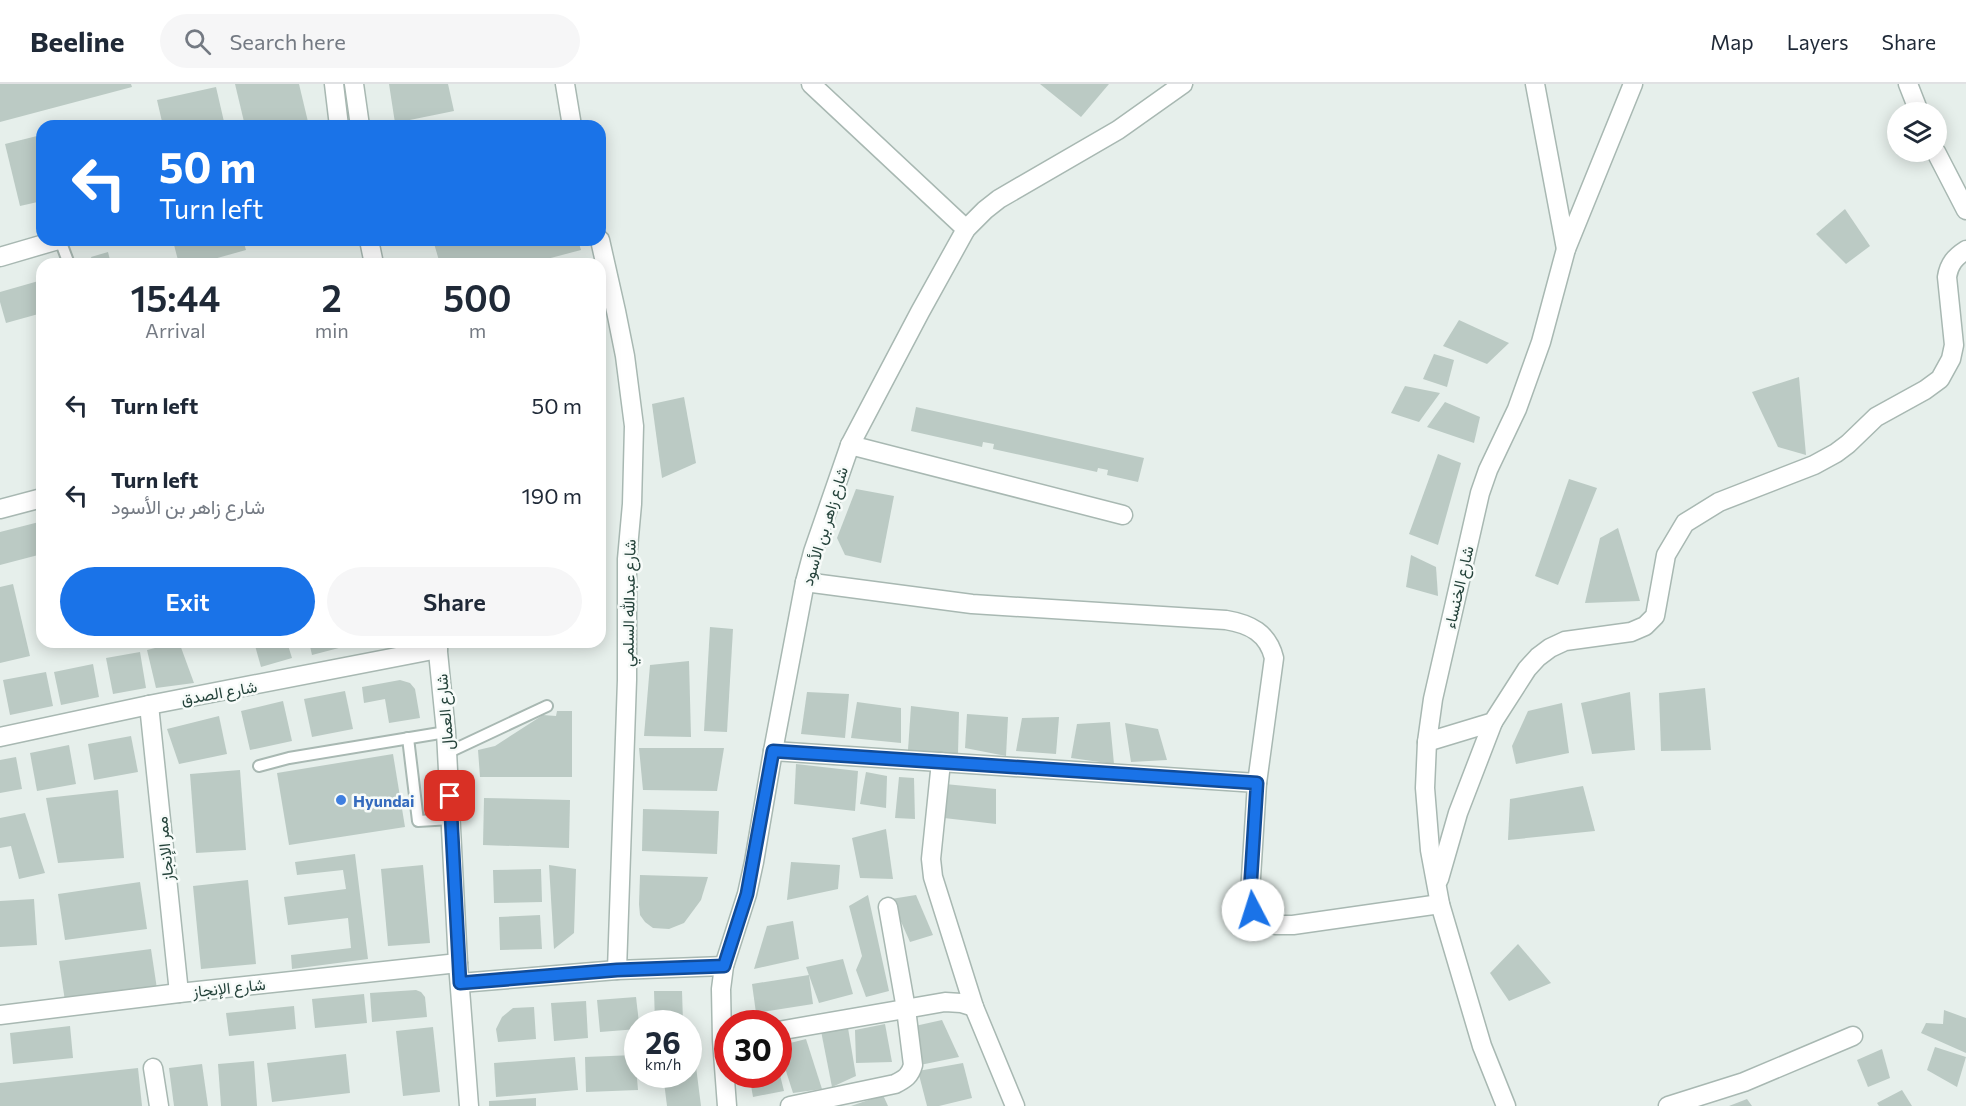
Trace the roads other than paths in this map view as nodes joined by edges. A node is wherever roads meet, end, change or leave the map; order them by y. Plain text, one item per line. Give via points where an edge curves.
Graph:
1 (334, 84) edge
2 (354, 84) edge
3 (564, 84) edge
4 (811, 84) edge
5 (1182, 84) edge
6 (1535, 84) edge
7 (1633, 84) edge
8 (1908, 84) edge
9 (1915, 102) edge
10 (338, 120) edge
11 (359, 120) edge
12 (571, 120) edge
13 (1941, 162) edge
14 (1966, 210) edge
15 (966, 229) junction
16 (38, 246) edge
17 (1566, 249) junction
18 (1966, 250) edge
19 (0, 257) edge
20 (606, 267) edge
21 (850, 445) junction
22 (36, 500) edge
23 (0, 509) edge
24 (1123, 515) dead end
25 (805, 582) junction
26 (428, 648) edge
27 (438, 648) edge
28 (149, 705) junction
29 (548, 705) dead end
30 (1493, 722) junction
31 (446, 732) junction
32 (0, 737) edge
33 (408, 738) junction
34 (1427, 742) junction
35 (773, 751) junction
36 (447, 753) junction
37 (941, 762) junction
38 (259, 766) dead end
39 (1257, 783) junction
40 (451, 819) junction
41 (1438, 896) junction
42 (888, 907) dead end
43 (458, 963) junction
44 (724, 966) junction
45 (617, 970) junction
46 (460, 983) junction
47 (179, 993) junction
48 (974, 1007) junction
49 (906, 1009) junction
50 (723, 1010) edge
51 (0, 1015) edge
52 (792, 1028) edge
53 (1854, 1036) dead end
54 (153, 1068) dead end
55 (726, 1088) edge
56 (159, 1106) edge
57 (469, 1106) edge
58 (727, 1106) edge
59 (790, 1106) edge
60 (1015, 1106) edge
61 (1506, 1106) edge
62 (1668, 1106) edge

1 - 10 street
2 - 11 street
3 - 12 street
4 - 15 street
5 - 15 street, شارع زاهر بن الأسود via 1118,130 999,199
6 - 17 street
7 - 17 street, شارع الخنساء
8 - 9 street
13 - 14 street
15 - 21 street, شارع زاهر بن الأسود
16 - 19 street
17 - 34 street, شارع الخنساء via 1517,409 1479,493
18 - 30 street via 1948,270 1954,345 1940,379 1876,417 1836,453 1719,502 1685,523 1666,555 1655,616 1631,632 1565,641 1550,648 1527,669
20 - 45 street, شارع عبدالله السلمي via 621,333 633,426
21 - 24 street
21 - 25 street, شارع زاهر بن الأسود
22 - 23 street
25 - 35 street, شارع زاهر بن الأسود
25 - 39 street via 972,604 1226,620 1248,625 1264,636 1274,658
26 - 28 street, شارع الصدق
27 - 31 street, شارع العمال
28 - 32 street, شارع الصدق
28 - 47 street, ممر الإنجاز
29 - 36 lane
30 - 34 street
30 - 41 street via 1447,847
31 - 33 lane
31 - 36 street, شارع العمال
33 - 38 lane
33 - 40 lane via 418,821
34 - 41 street, شارع الخنساء via 1426,816
35 - 37 street
35 - 44 street, شارع زاهر بن الأسود via 747,894
36 - 40 street, شارع العمال
37 - 39 street
37 - 48 street via 931,859 933,877
39 - 41 street via 1250,893 1253,910 1260,919 1293,925
40 - 43 street, شارع العمال
41 - 61 street, شارع الخنساء via 1482,1046
42 - 49 street
43 - 46 street, شارع العمال
43 - 47 street, شارع الإنجاز
44 - 45 street
44 - 50 street, شارع زاهر بن الأسود
45 - 46 street
46 - 57 street, شارع العمال
47 - 51 street, شارع الإنجاز
48 - 49 street via 945,1002
48 - 60 street
49 - 52 street
49 - 59 street via 913,1065 908,1077 895,1084
53 - 62 street via 1744,1082
54 - 56 street
55 - 58 street, شارع زاهر بن الأسود

